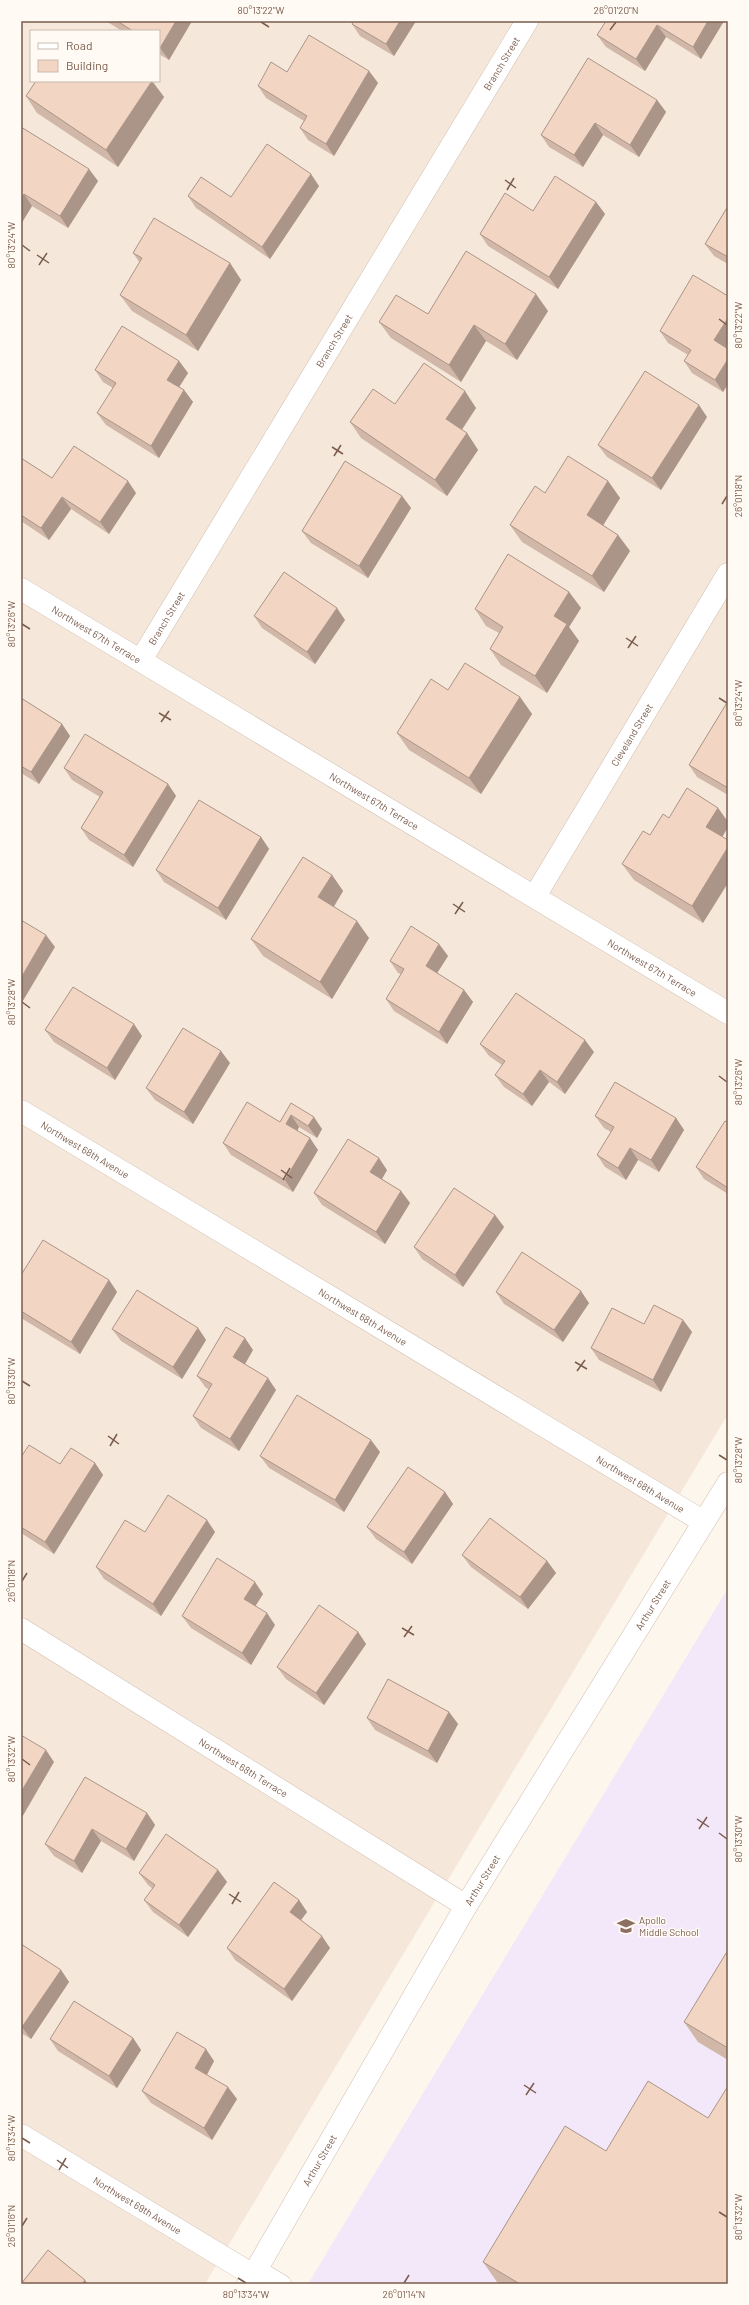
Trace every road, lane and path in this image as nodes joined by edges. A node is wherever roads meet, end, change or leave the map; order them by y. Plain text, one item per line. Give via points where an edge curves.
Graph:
1 (527, 21) edge
2 (728, 574) edge
3 (21, 589) edge
4 (141, 660) junction
5 (535, 896) junction
6 (728, 1013) edge
7 (21, 1111) edge
8 (728, 1483) edge
9 (704, 1522) junction
10 (21, 1629) edge
11 (466, 1906) junction
12 (21, 2134) edge
13 (253, 2276) edge
14 (282, 2284) edge

1 - 4 street, Branch Street
2 - 5 street, Cleveland Street
3 - 4 street, Northwest 67th Terrace
4 - 5 street, Northwest 67th Terrace
5 - 6 street, Northwest 67th Terrace
7 - 9 street, Northwest 68th Avenue
8 - 9 street, Arthur Street
9 - 11 street, Arthur Street
10 - 11 street, Northwest 68th Terrace
11 - 13 street, Arthur Street
12 - 13 street, Northwest 69th Avenue
13 - 14 lane

